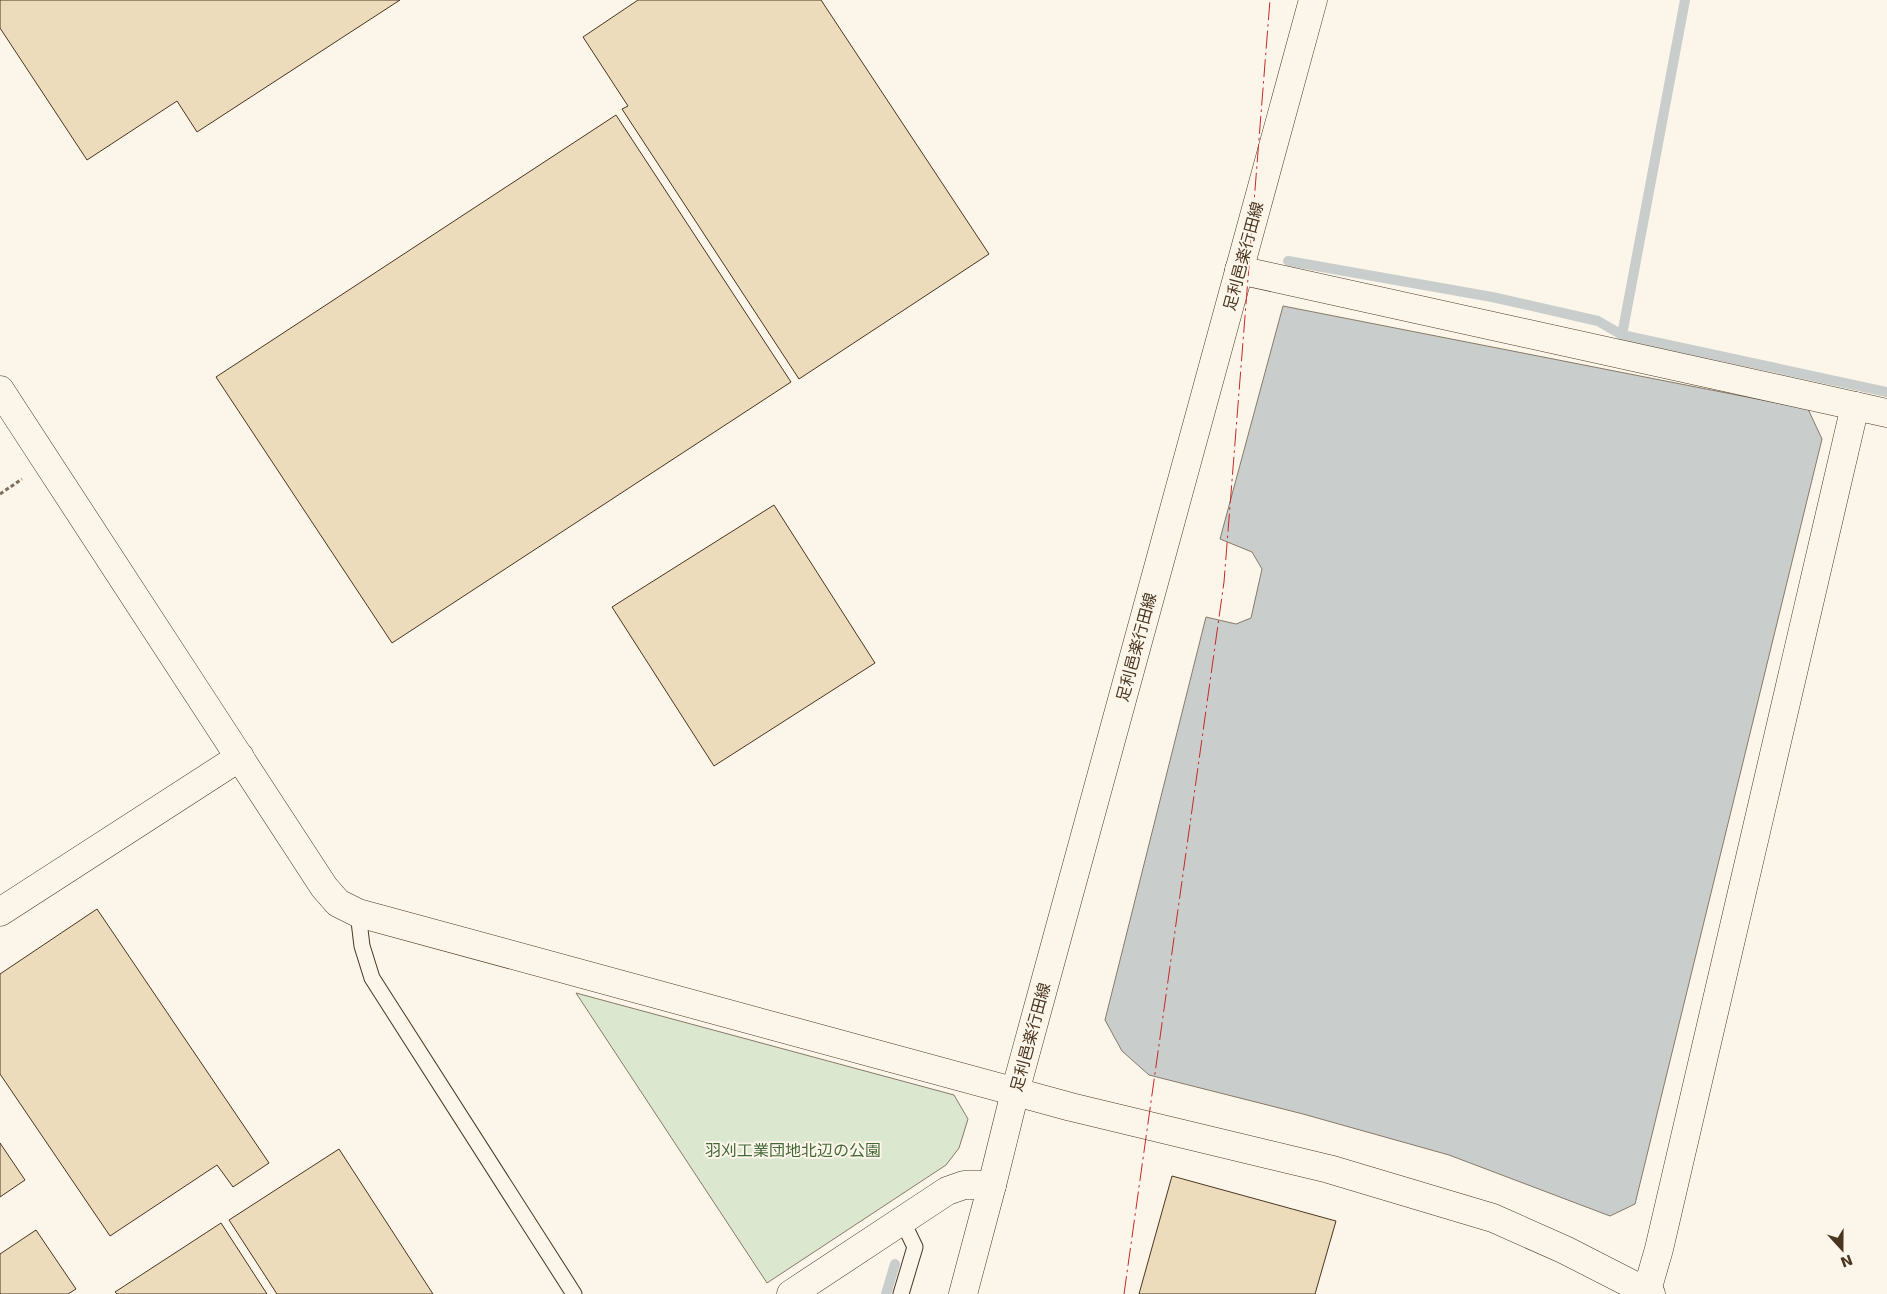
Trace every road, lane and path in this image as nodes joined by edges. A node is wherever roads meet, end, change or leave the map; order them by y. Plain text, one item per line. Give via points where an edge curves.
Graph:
1 (1313, 0) edge
2 (1240, 270) junction
3 (0, 390) edge
4 (1855, 406) junction
5 (1887, 413) edge
6 (240, 757) junction
7 (0, 912) edge
8 (358, 913) junction
9 (1014, 1092) junction
10 (992, 1185) junction
11 (902, 1220) junction
12 (972, 1260) junction
13 (1648, 1293) edge
14 (574, 1294) edge
15 (791, 1294) edge
16 (901, 1294) edge
17 (963, 1294) edge
18 (974, 1294) edge

1 - 2 street, 足利邑楽行田線
2 - 4 street
2 - 9 street, 足利邑楽行田線
3 - 6 street
4 - 5 street
4 - 13 street
6 - 7 street
6 - 8 street via 324,887 338,903
8 - 9 street
8 - 14 lane via 362,946 372,978
9 - 10 street, 足利邑楽行田線
9 - 13 street via 1329,1169 1493,1218 1566,1250
10 - 11 street via 964,1185 947,1191
10 - 12 street, 足利邑楽行田線
11 - 15 street
11 - 16 lane via 915,1247
12 - 17 street, 足利邑楽行田線
12 - 18 lane

